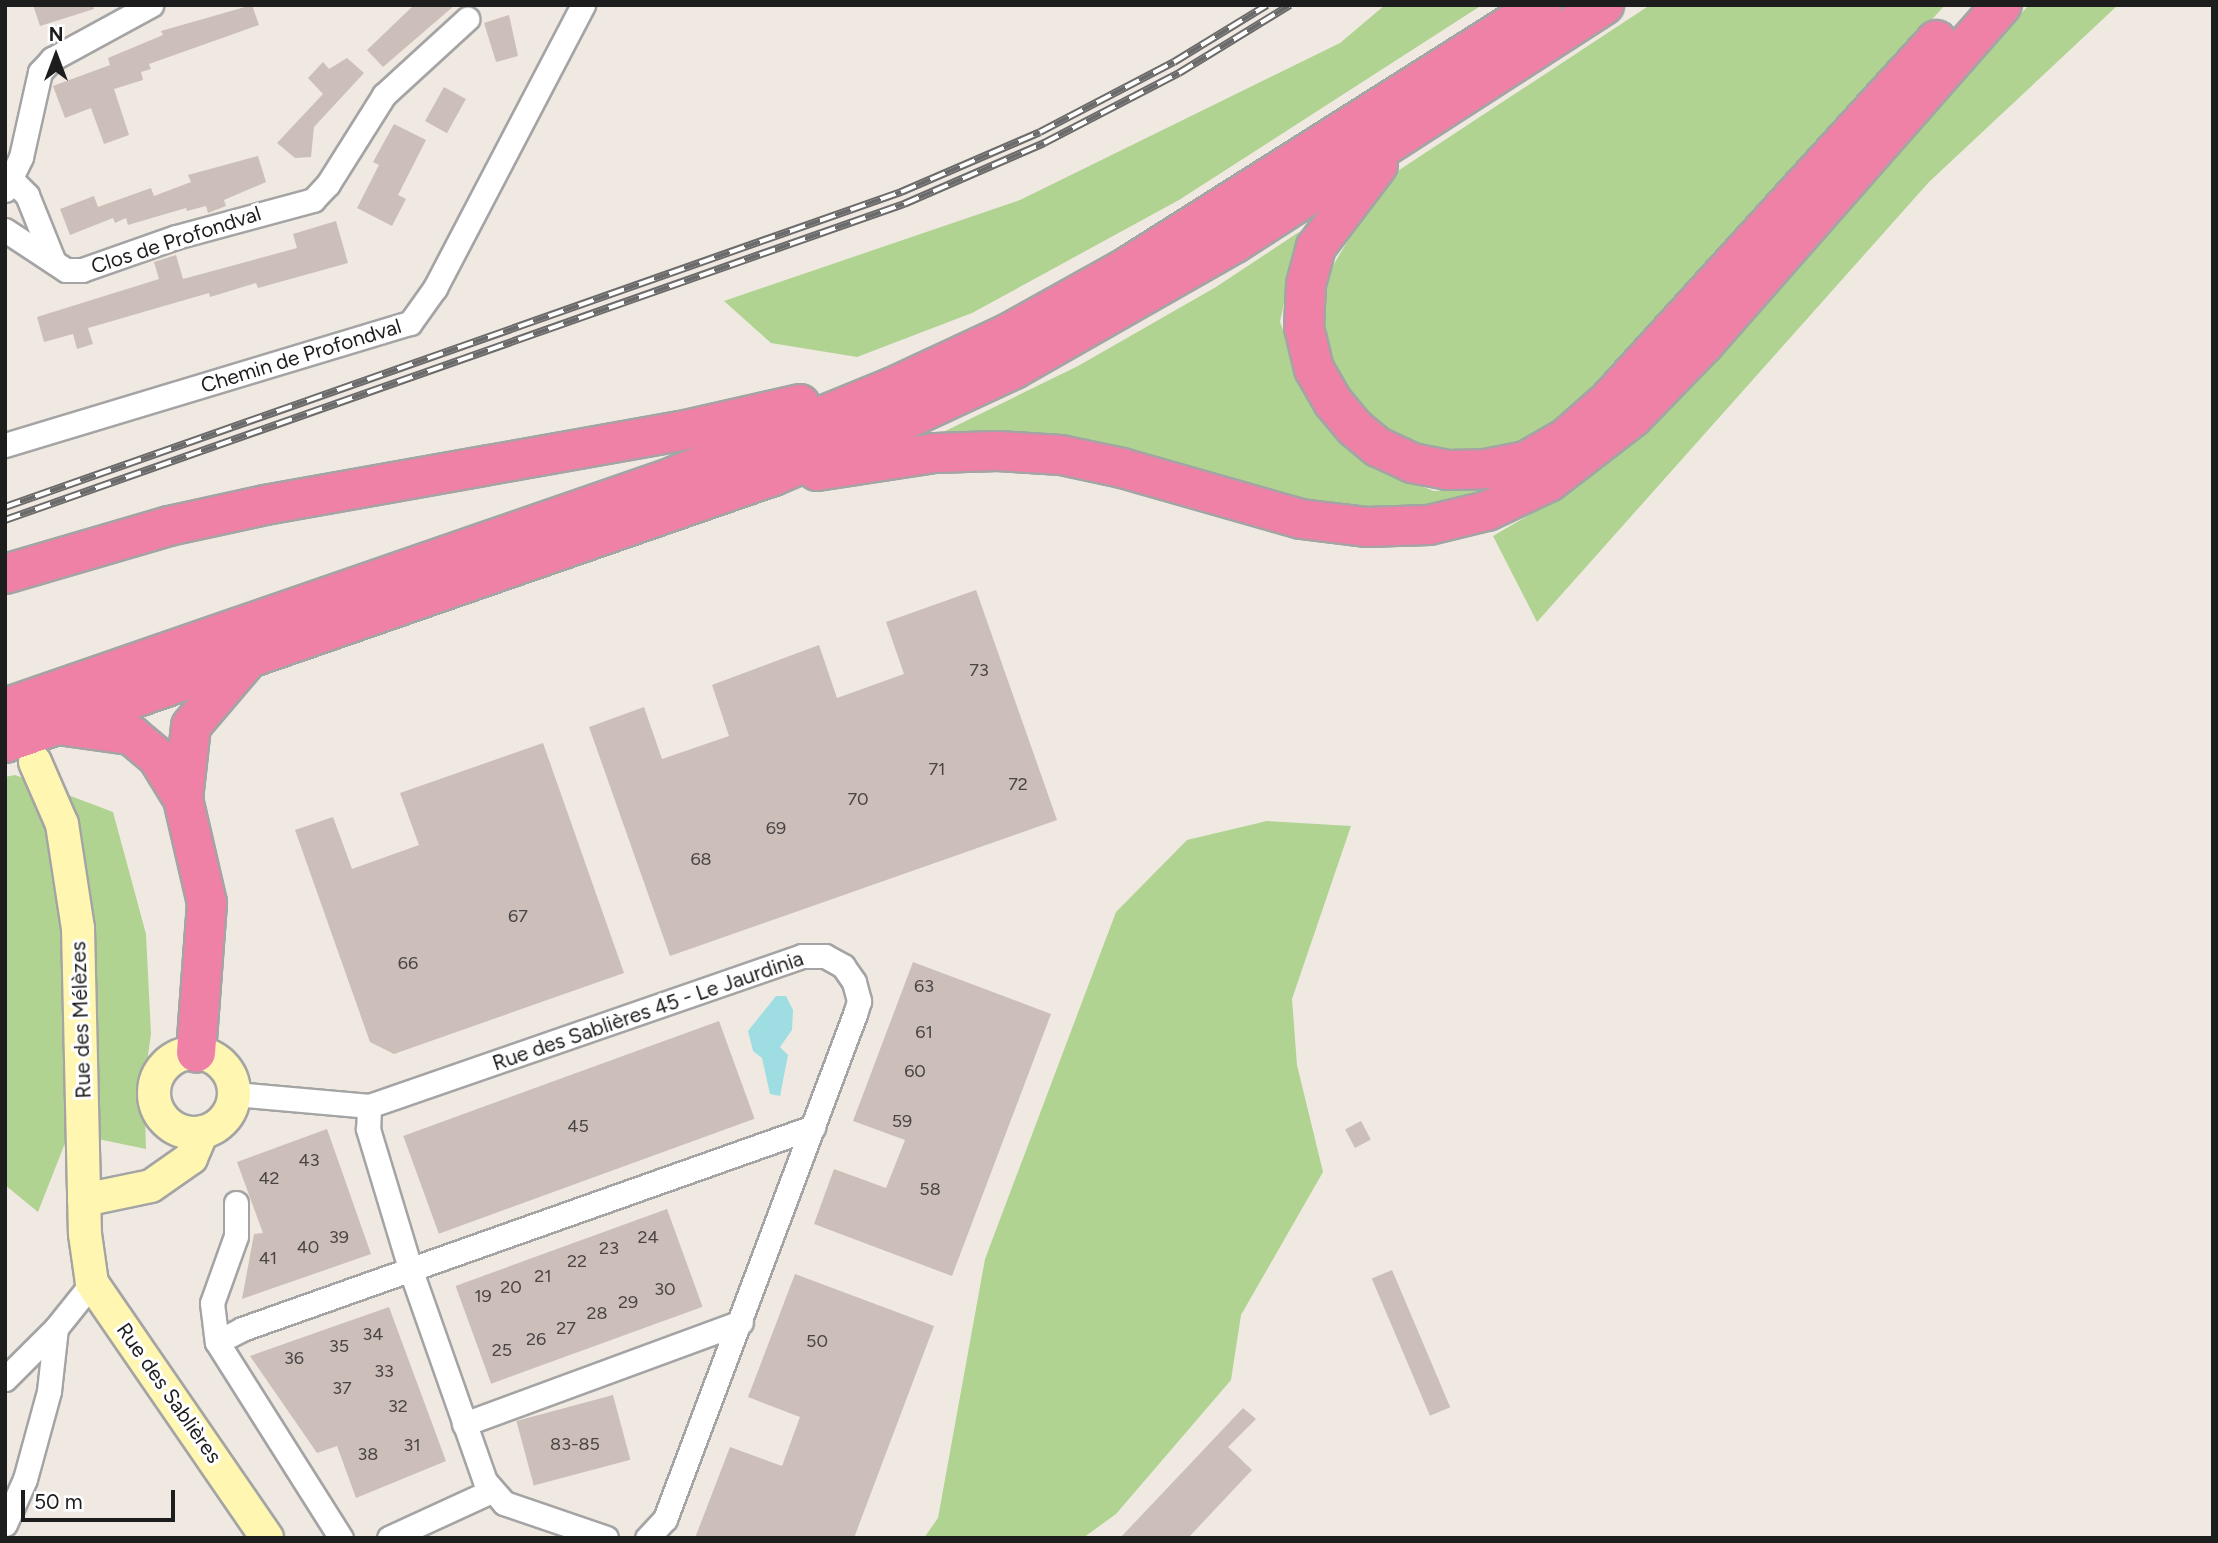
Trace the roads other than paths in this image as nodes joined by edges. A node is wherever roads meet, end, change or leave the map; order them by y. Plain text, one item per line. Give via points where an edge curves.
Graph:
1 (151, 5) edge
2 (583, 5) edge
3 (1541, 5) edge
4 (1604, 5) edge
5 (1970, 5) edge
6 (2003, 5) edge
7 (467, 19) dead end
8 (1397, 139) junction
9 (9, 186) edge
10 (5, 230) edge
11 (54, 262) junction
12 (891, 388) junction
13 (5, 445) edge
14 (773, 476) junction
15 (5, 574) edge
16 (249, 657) junction
17 (5, 708) edge
18 (57, 725) junction
19 (20, 752) edge
20 (183, 799) junction
21 (196, 1053) junction
22 (234, 1094) junction
23 (369, 1106) junction
24 (813, 1127) junction
25 (187, 1130) junction
26 (84, 1200) junction
27 (236, 1203) dead end
28 (411, 1270) junction
29 (92, 1283) junction
30 (741, 1322) junction
31 (57, 1328) junction
32 (218, 1342) junction
33 (5, 1379) edge
34 (464, 1424) junction
35 (491, 1491) junction
36 (5, 1524) edge
37 (267, 1538) edge
38 (341, 1538) edge
39 (389, 1538) edge
40 (606, 1538) edge
41 (647, 1538) edge

1 - 9 street via 52,59 40,72
2 - 13 street, Chemin de Profondval via 435,288 410,323
3 - 12 highway via 1135,262 1007,334
4 - 8 highway
5 - 8 highway via 1608,401 1566,438 1526,461 1447,470 1412,463 1378,447 1355,428 1314,369 1304,327 1306,285 1316,247
6 - 14 highway via 1704,344 1633,418 1549,482 1487,511 1429,525 1353,526 1301,519 1061,455 998,451 935,453
7 - 11 street, Clos de Profondval via 384,95 313,200 176,237 82,270 66,270
8 - 14 highway via 1235,243 1014,369
9 - 11 street via 27,195
10 - 11 street, Clos de Profondval
12 - 15 highway via 836,393 681,431 265,505 169,526
12 - 17 highway via 666,480
14 - 16 highway
16 - 18 highway
16 - 20 highway via 191,726
18 - 19 highway
18 - 20 highway via 131,735 158,758
19 - 26 street, Rue des Mélèzes via 62,824 78,928
20 - 21 highway via 207,903
21 - 22 street via 219,1061 228,1070
21 - 25 street via 171,1060 156,1080 156,1107
22 - 23 street, Rue des Sablières 45 - Le Jaurdinia
22 - 25 street via 230,1111 218,1125
23 - 24 street, Rue des Sablières 45 - Le Jaurdinia via 802,956 825,956 843,966 855,982 859,1001
23 - 28 street via 368,1129
24 - 28 street
24 - 30 street, Rue des Sablières 45 - Le Jaurdinia
25 - 26 street via 170,1173 151,1186
26 - 29 street, Rue des Mélèzes
27 - 32 street via 236,1236 212,1303
28 - 32 street
28 - 34 street
29 - 31 street
29 - 37 street, Rue des Sablières
30 - 34 street
30 - 41 street, Rue des Sablières 45 - Le Jaurdinia via 666,1519
31 - 33 street
31 - 36 street via 49,1391 24,1479
32 - 38 street
34 - 35 street
35 - 39 street
35 - 40 street via 503,1503

